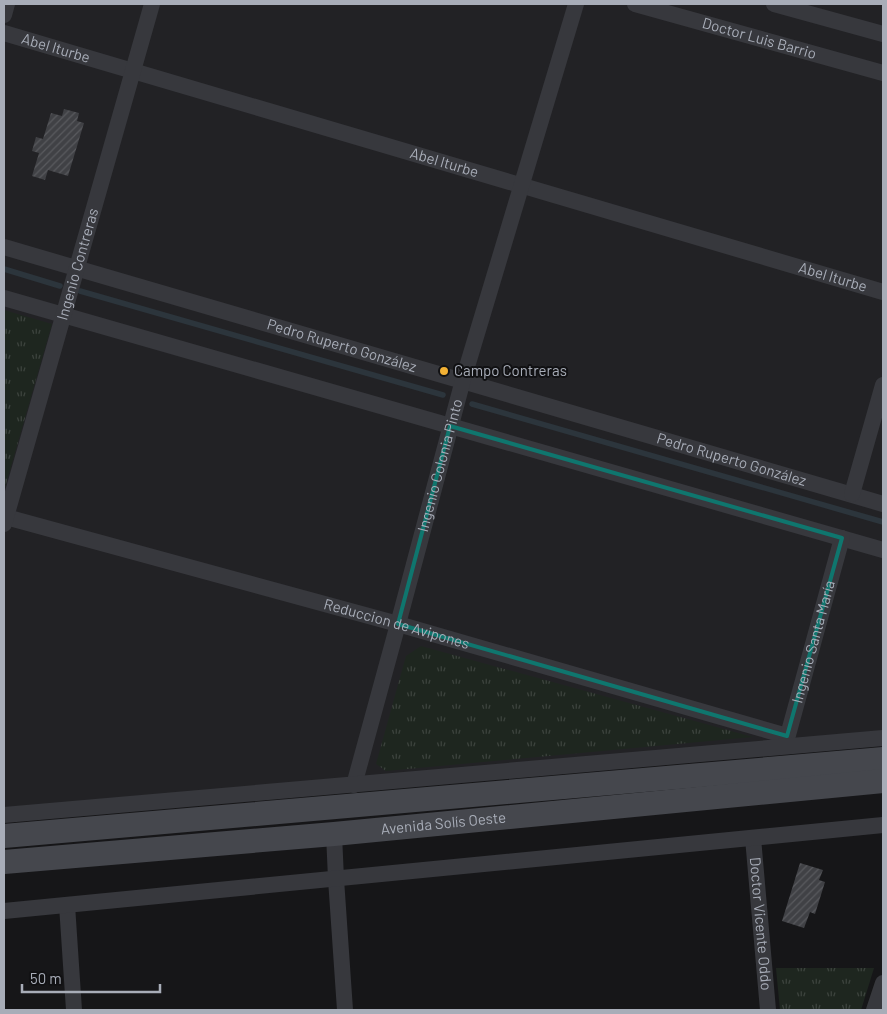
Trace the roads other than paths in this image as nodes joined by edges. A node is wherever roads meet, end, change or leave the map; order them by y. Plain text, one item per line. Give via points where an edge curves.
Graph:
1 (7, 4) edge
2 (152, 4) edge
3 (576, 4) edge
4 (635, 4) edge
5 (782, 5) edge
6 (4, 15) edge
7 (4, 33) edge
8 (883, 34) edge
9 (133, 71) junction
10 (883, 73) edge
11 (521, 186) junction
12 (4, 247) edge
13 (76, 268) junction
14 (883, 292) edge
15 (4, 298) edge
16 (63, 315) junction
17 (463, 380) junction
18 (883, 385) edge
19 (450, 426) junction
20 (852, 494) junction
21 (883, 504) edge
22 (5, 520) edge
23 (842, 538) junction
24 (883, 550) edge
25 (398, 624) junction
26 (883, 738) edge
27 (786, 742) junction
28 (883, 759) edge
29 (883, 781) edge
30 (354, 785) junction
31 (4, 815) edge
32 (883, 825) edge
33 (334, 834) junction
34 (4, 836) edge
35 (753, 838) junction
36 (4, 862) edge
37 (336, 879) junction
38 (67, 905) junction
39 (4, 911) edge
40 (883, 983) edge
41 (74, 1010) edge
42 (345, 1010) edge
43 (768, 1010) edge
44 (874, 1010) edge

1 - 6 street
2 - 9 street, Ingenio Contreras
3 - 11 street, Ingenio Colonia Pinto
4 - 10 street, Doctor Luis Barrio
5 - 8 street
7 - 9 street, Abel Iturbe
9 - 11 street, Abel Iturbe
9 - 13 street, Ingenio Contreras
11 - 14 street, Abel Iturbe
11 - 17 street, Ingenio Colonia Pinto
12 - 13 street, Pedro Ruperto González
13 - 16 street, Ingenio Contreras
13 - 17 street, Pedro Ruperto González
15 - 16 street
16 - 19 street
16 - 22 street, Ingenio Contreras
17 - 19 street, Ingenio Colonia Pinto
17 - 20 street, Pedro Ruperto González
18 - 20 street
19 - 23 street
19 - 25 street, Ingenio Colonia Pinto
20 - 21 street, Pedro Ruperto González
22 - 25 street, Reduccion de Avipones
23 - 24 street
23 - 27 street, Ingenio Santa María
25 - 27 street, Reduccion de Avipones
25 - 30 street, Ingenio Colonia Pinto
26 - 27 street
27 - 30 street
28 - 34 main road, Avenida Solís Oeste
29 - 33 main road, Avenida Solís Oeste
30 - 31 street
32 - 35 street
33 - 36 main road, Avenida Solís Oeste
33 - 37 street
35 - 37 street
35 - 43 street, Doctor Vicente Oddo
37 - 38 street
37 - 42 street
38 - 39 street
38 - 41 street
40 - 44 street

